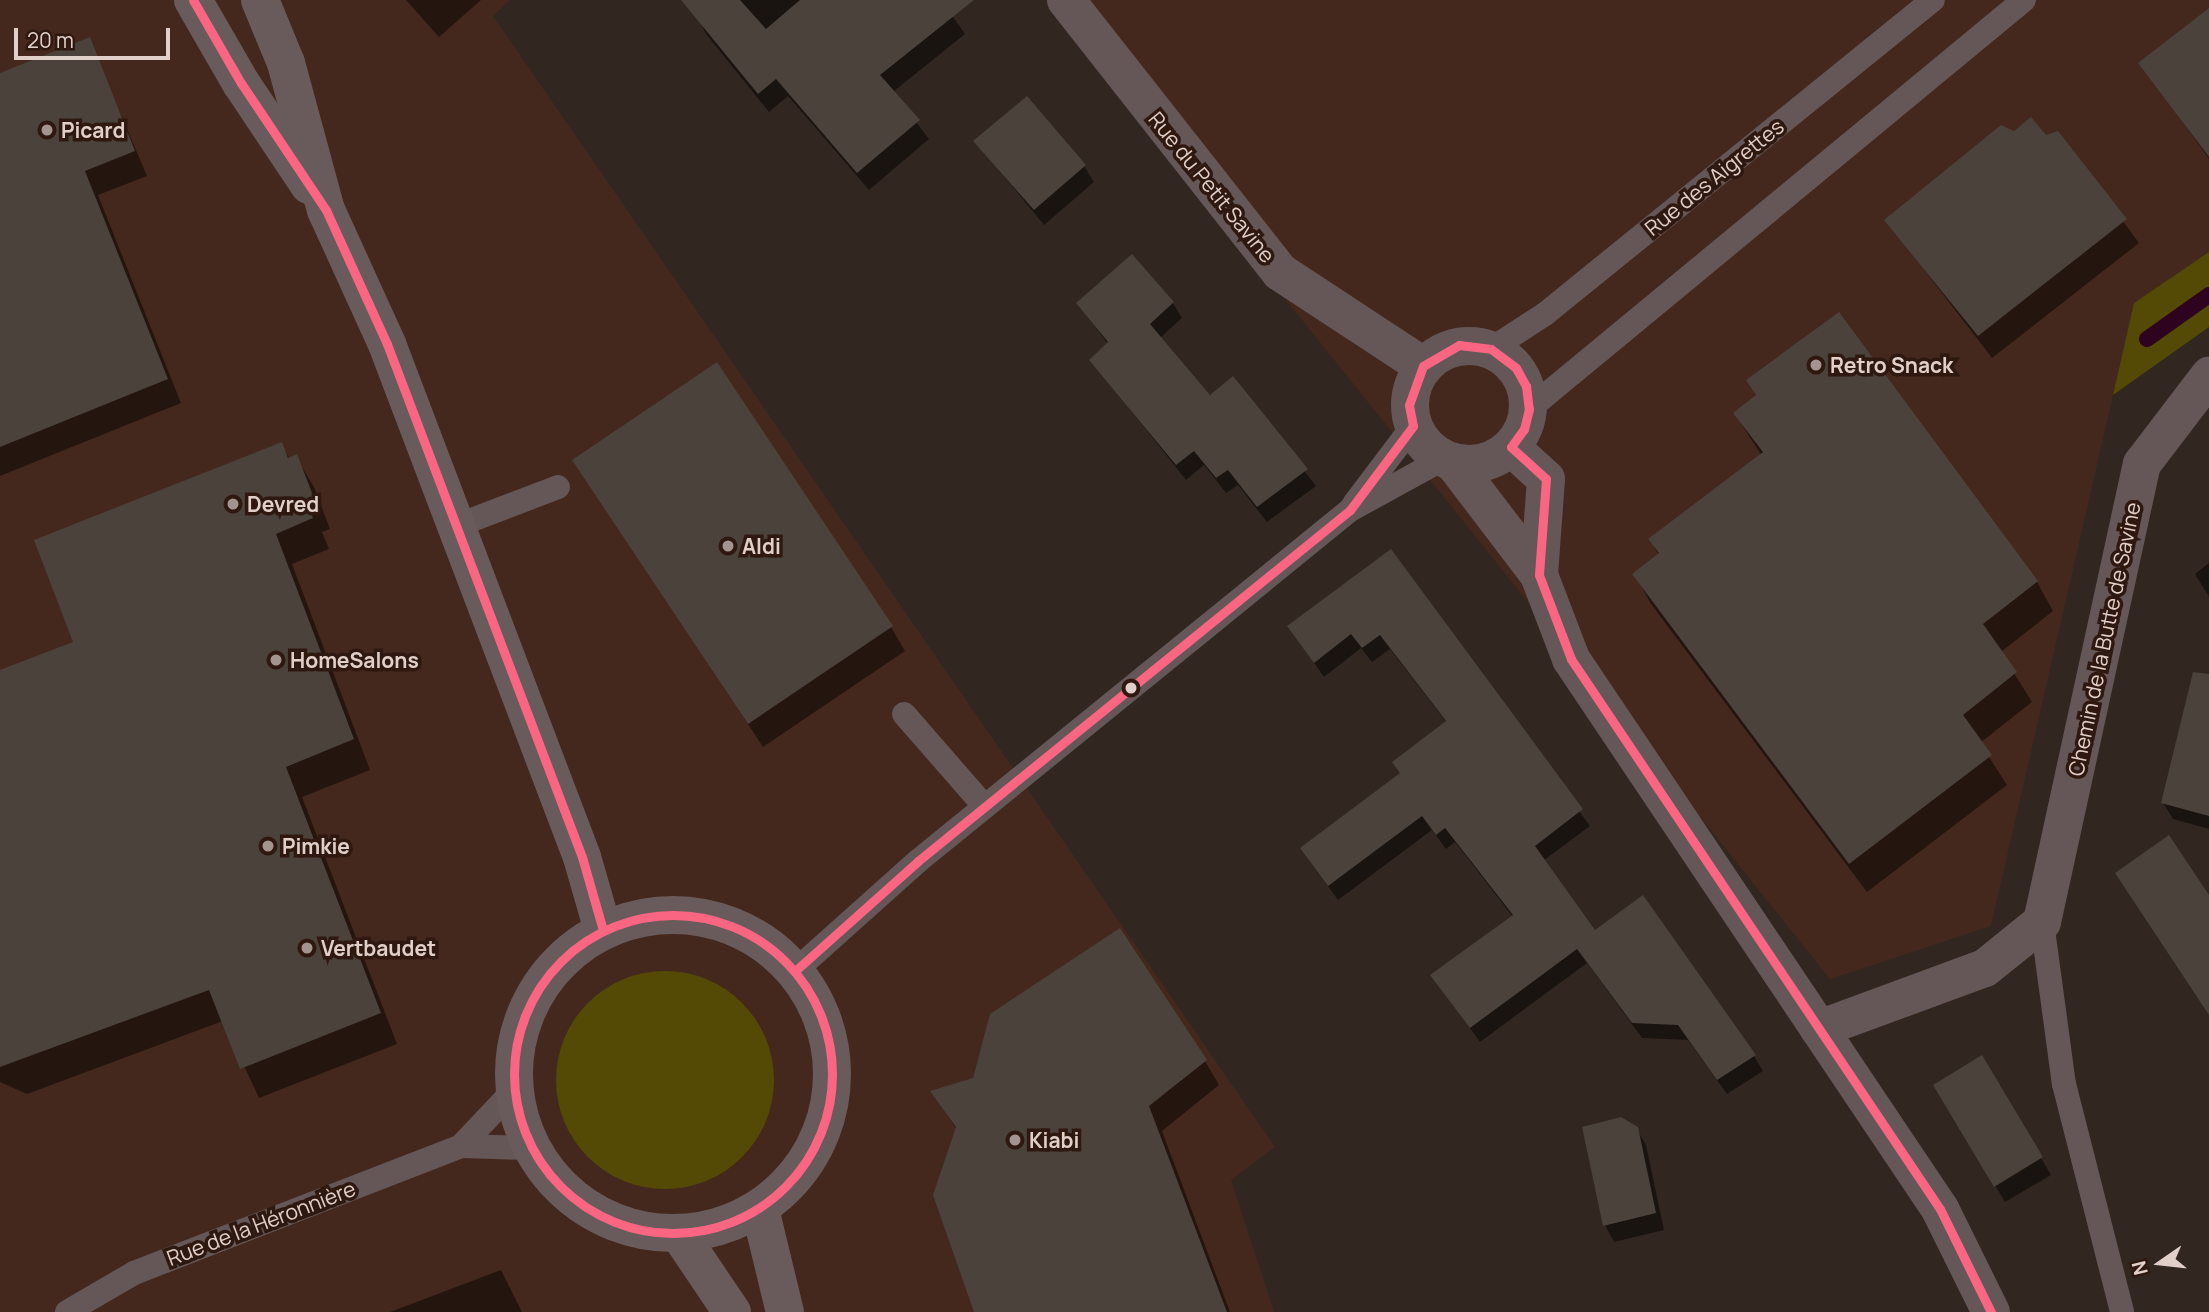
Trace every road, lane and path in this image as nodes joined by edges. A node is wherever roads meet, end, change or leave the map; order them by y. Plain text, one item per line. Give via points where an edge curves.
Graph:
1 (193, 0) edge
2 (260, 0) edge
3 (1066, 0) edge
4 (1934, 0) edge
5 (2024, 0) edge
6 (326, 210) junction
7 (1491, 349) junction
8 (1423, 366) junction
9 (2209, 376) edge
10 (1529, 409) junction
11 (1413, 426) junction
12 (1511, 447) junction
13 (1448, 461) junction
14 (558, 486) dead end
15 (1350, 510) junction
16 (456, 526) junction
17 (1539, 575) junction
18 (904, 714) dead end
19 (985, 807) junction
20 (2042, 922) junction
21 (603, 930) junction
22 (795, 971) junction
23 (1819, 1029) junction
24 (512, 1092) junction
25 (461, 1146) junction
26 (530, 1148) junction
27 (760, 1209) junction
28 (680, 1236) junction
29 (67, 1312) edge
30 (732, 1312) edge
31 (785, 1312) edge
32 (1991, 1312) edge
33 (2122, 1312) edge

1 - 6 street via 241,83
2 - 6 street via 286,63
3 - 8 street, Rue du Petit Savine via 1280,272
4 - 7 lane, Rue des Aigrettes via 1545,314
5 - 10 lane
6 - 16 street via 387,344
7 - 8 street via 1459,345
7 - 10 street via 1516,368 1526,386
8 - 11 street via 1409,405
9 - 20 street, Chemin de la Butte de Savine via 2142,464
10 - 12 street via 1524,429
11 - 13 street via 1426,446
11 - 15 lane
12 - 13 street via 1483,463
12 - 17 street via 1546,479
13 - 15 lane
13 - 17 street
14 - 16 lane
15 - 19 lane
16 - 21 street via 582,857
17 - 23 street via 1571,660
18 - 19 lane
19 - 22 lane
20 - 23 street via 1985,968
20 - 33 lane, Chemin de la Butte de Savine via 2064,1084
21 - 22 street via 651,914 707,917 753,935
21 - 24 street via 549,971 516,1036
22 - 27 street via 813,997 831,1050 830,1106 801,1171
23 - 32 street via 1940,1209
24 - 25 lane
24 - 26 street
25 - 26 lane
25 - 29 lane, Rue de la Héronnière via 134,1273
26 - 28 street via 573,1201 625,1228
27 - 28 street via 734,1223
27 - 31 street
28 - 30 street

